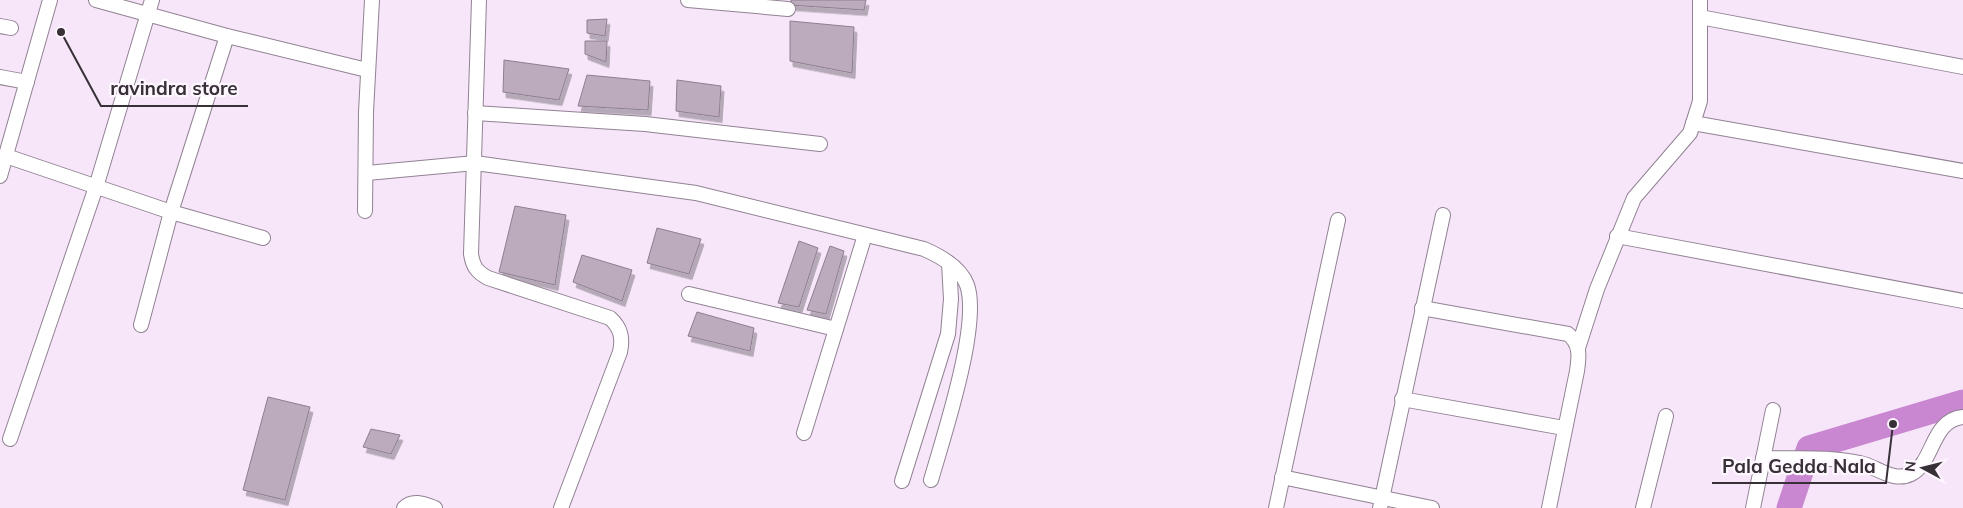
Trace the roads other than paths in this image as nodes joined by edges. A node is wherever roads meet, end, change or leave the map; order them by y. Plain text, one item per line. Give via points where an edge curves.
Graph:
1 (50, 0) edge
2 (96, 0) edge
3 (152, 0) edge
4 (372, 0) edge
5 (479, 0) edge
6 (688, 0) edge
7 (1700, 0) edge
8 (788, 9) dead end
9 (147, 14) junction
10 (1700, 17) junction
11 (227, 36) junction
12 (1963, 67) edge
13 (367, 70) junction
14 (0, 77) edge
15 (27, 82) junction
16 (475, 113) junction
17 (1693, 123) junction
18 (820, 144) dead end
19 (6, 156) junction
20 (475, 163) junction
21 (1963, 171) edge
22 (366, 173) junction
23 (0, 176) edge
24 (96, 187) junction
25 (171, 212) junction
26 (365, 212) dead end
27 (1443, 215) dead end
28 (1338, 220) dead end
29 (865, 235) junction
30 (1618, 236) junction
31 (263, 238) dead end
32 (949, 264) junction
33 (689, 294) dead end
34 (1963, 301) edge
35 (1422, 308) junction
36 (141, 325) dead end
37 (836, 329) junction
38 (1578, 348) junction
39 (1402, 398) junction
40 (1773, 410) dead end
41 (1666, 416) dead end
42 (1963, 417) edge
43 (1564, 428) junction
44 (804, 433) dead end
45 (10, 439) dead end
46 (1763, 458) junction
47 (1282, 477) junction
48 (931, 480) dead end
49 (902, 481) dead end
50 (1381, 504) edge
51 (404, 508) edge
52 (435, 508) edge
53 (561, 508) edge
54 (1276, 508) edge
55 (1432, 508) edge
56 (1548, 508) edge
57 (1643, 508) edge
58 (1752, 508) edge

1 - 15 street
2 - 9 street
3 - 9 street
4 - 13 street
5 - 16 street
6 - 8 street
7 - 10 street
9 - 11 street
9 - 24 street
10 - 12 street
10 - 17 street via 1700,101
11 - 13 street
11 - 25 street
13 - 22 street
14 - 15 street
15 - 19 street
16 - 18 street via 646,124
16 - 20 street
17 - 21 street
17 - 30 street via 1690,133 1634,198
19 - 23 street
19 - 24 street
20 - 22 street
20 - 29 street via 696,193
20 - 53 street via 471,254 479,273 610,318 621,333 620,352
22 - 26 street
24 - 25 street
24 - 45 street
25 - 31 street
25 - 36 street
27 - 35 street
28 - 47 street
29 - 32 street via 924,249
29 - 37 street
30 - 34 street
30 - 38 street
32 - 48 street via 961,274 970,301 964,360
32 - 49 street via 948,334
33 - 37 street
35 - 38 street via 1568,334
35 - 39 street
37 - 44 street
38 - 43 street via 1577,371
39 - 43 street
39 - 50 street
40 - 46 street
41 - 57 street
42 - 46 street via 1944,426 1918,469 1910,475 1894,476 1859,462
43 - 56 street
46 - 58 street
47 - 50 street
47 - 54 street
50 - 55 street
51 - 52 street via 418,503

